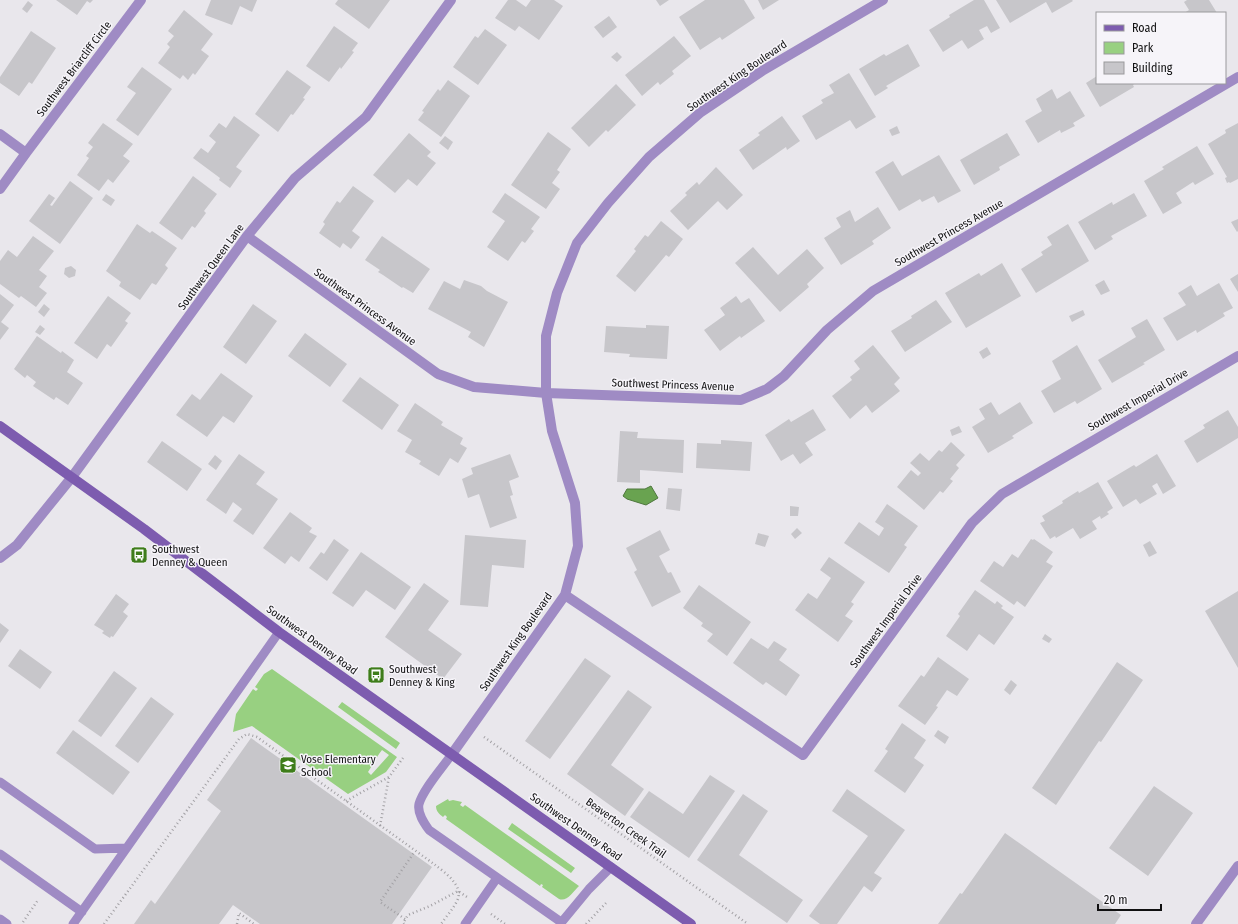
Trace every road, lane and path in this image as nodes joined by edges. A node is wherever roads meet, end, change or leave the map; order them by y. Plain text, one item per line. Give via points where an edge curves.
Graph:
1 (141, 0) edge
2 (451, 0) edge
3 (883, 0) edge
4 (1238, 76) edge
5 (1226, 83) edge
6 (1224, 84) edge
7 (0, 134) edge
8 (26, 153) junction
9 (0, 189) edge
10 (247, 236) junction
11 (1238, 356) edge
12 (546, 393) junction
13 (0, 426) edge
14 (72, 478) junction
15 (0, 558) edge
16 (564, 595) junction
17 (279, 632) junction
18 (495, 745) dead end
19 (452, 754) junction
20 (403, 758) dead end
21 (389, 777) junction
22 (0, 782) edge
23 (346, 801) junction
24 (380, 826) junction
25 (126, 848) junction
26 (415, 851) junction
27 (0, 854) edge
28 (1238, 866) edge
29 (611, 867) junction
30 (497, 878) junction
31 (47, 887) junction
32 (458, 891) junction
33 (607, 902) dead end
34 (82, 912) junction
35 (0, 919) edge
36 (405, 919) junction
37 (561, 923) edge
38 (7, 924) edge
39 (21, 924) edge
40 (73, 924) edge
41 (104, 924) edge
42 (237, 924) edge
43 (254, 924) edge
44 (404, 924) edge
45 (441, 924) edge
46 (465, 924) edge
47 (586, 924) edge
48 (691, 924) edge
49 (748, 924) edge
50 (1196, 924) edge

1 - 8 street, Southwest Briarcliff Circle
2 - 10 street, Southwest Queen Lane via 366,117 295,178
3 - 12 street, Southwest King Boulevard via 762,71 701,112 649,157 608,203 577,243 557,293 546,336
4 - 5 street, Southwest Princess Avenue
6 - 12 street, Southwest Princess Avenue via 873,291 827,330 784,376 767,389 741,400
7 - 8 street
8 - 9 street, Southwest Briarcliff Circle
10 - 12 street, Southwest Princess Avenue via 438,374 474,387
10 - 14 street, Southwest Queen Lane
11 - 16 street, Southwest Imperial Drive via 1002,494 972,523 803,755
12 - 16 street, Southwest King Boulevard via 552,431 575,503 578,546
13 - 14 street, Southwest Denney Road
14 - 15 street, Southwest Queen Lane via 17,545
14 - 17 street, Southwest Denney Road via 144,529
16 - 19 street, Southwest King Boulevard
17 - 19 street, Southwest Denney Road
17 - 25 lane
18 - 49 path, Beaverton Creek Trail
19 - 29 street, Southwest Denney Road
19 - 30 lane via 424,792 419,805 422,820 428,830
20 - 21 path
21 - 23 path
21 - 24 path
22 - 25 lane via 95,849
23 - 24 path
23 - 41 path via 257,737 247,734 239,739
24 - 26 path
25 - 34 lane
26 - 32 path via 452,878
26 - 36 path via 380,902
27 - 31 lane
28 - 50 street
29 - 37 lane
29 - 48 street, Southwest Denney Road
30 - 37 lane
30 - 46 lane
31 - 34 lane
31 - 39 path
32 - 36 path via 408,915
32 - 45 path via 458,900
33 - 47 path
34 - 40 lane
35 - 38 lane
36 - 44 path
42 - 43 path via 239,913

